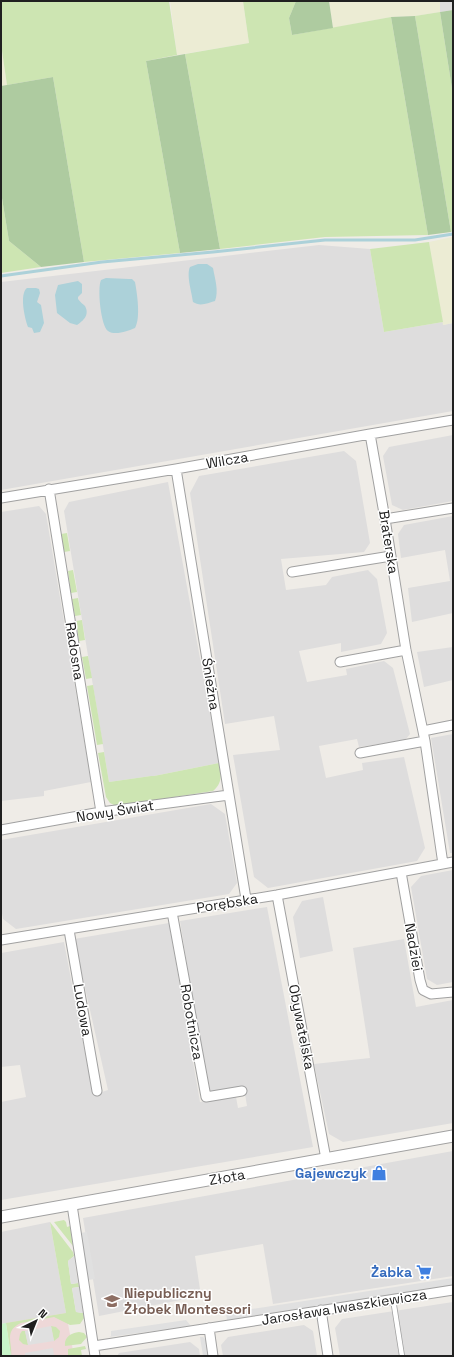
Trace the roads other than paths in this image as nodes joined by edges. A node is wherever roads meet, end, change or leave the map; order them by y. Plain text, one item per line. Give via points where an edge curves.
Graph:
1 (453, 420) edge
2 (370, 434) junction
3 (176, 469) junction
4 (49, 489) junction
5 (1, 498) edge
6 (453, 508) edge
7 (385, 519) junction
8 (391, 556) junction
9 (292, 572) dead end
10 (406, 650) junction
11 (340, 662) dead end
12 (453, 725) edge
13 (423, 732) junction
14 (425, 741) junction
15 (360, 753) dead end
16 (229, 795) junction
17 (101, 812) junction
18 (1, 830) edge
19 (453, 862) edge
20 (443, 864) junction
21 (401, 872) junction
22 (277, 895) junction
23 (246, 899) junction
24 (172, 912) junction
25 (69, 930) junction
26 (1, 940) edge
27 (453, 992) edge
28 (97, 1091) dead end
29 (242, 1091) dead end
30 (453, 1136) edge
31 (326, 1159) junction
32 (72, 1205) junction
33 (1, 1217) edge
34 (453, 1290) edge
35 (393, 1299) junction
36 (321, 1310) junction
37 (209, 1328) junction
38 (94, 1346) junction
39 (95, 1356) edge
40 (213, 1356) edge
41 (328, 1356) edge
42 (402, 1356) edge

1 - 2 street, Wilcza
2 - 3 street, Wilcza
2 - 7 street, Braterska
3 - 4 street, Wilcza
3 - 16 street, Śnieżna
4 - 5 street, Wilcza
4 - 17 street, Radosna
6 - 7 street
7 - 8 street, Braterska
8 - 9 street
8 - 10 street, Braterska
10 - 11 street
10 - 13 street, Braterska
12 - 13 street
13 - 14 street, Braterska
14 - 15 street
14 - 20 street, Braterska
16 - 17 street, Nowy Świat
16 - 23 street, Śnieżna
17 - 18 street, Nowy Świat
19 - 20 street, Porębska
20 - 21 street, Porębska
21 - 22 street, Porębska
21 - 27 street, Nadziei via 423,990 431,994
22 - 23 street, Porębska
22 - 31 street, Obywatelska
23 - 24 street, Porębska
24 - 25 street, Porębska
24 - 29 street, Robotnicza via 206,1097
25 - 26 street, Porębska
25 - 28 street, Ludowa
30 - 31 street, Złota
31 - 32 street, Złota
32 - 33 street, Złota
32 - 38 street
34 - 35 street, Jarosława Iwaszkiewicza
35 - 36 street, Jarosława Iwaszkiewicza
35 - 42 lane
36 - 37 street, Jarosława Iwaszkiewicza
36 - 41 street
37 - 38 street, Jarosława Iwaszkiewicza
37 - 40 street
38 - 39 street

